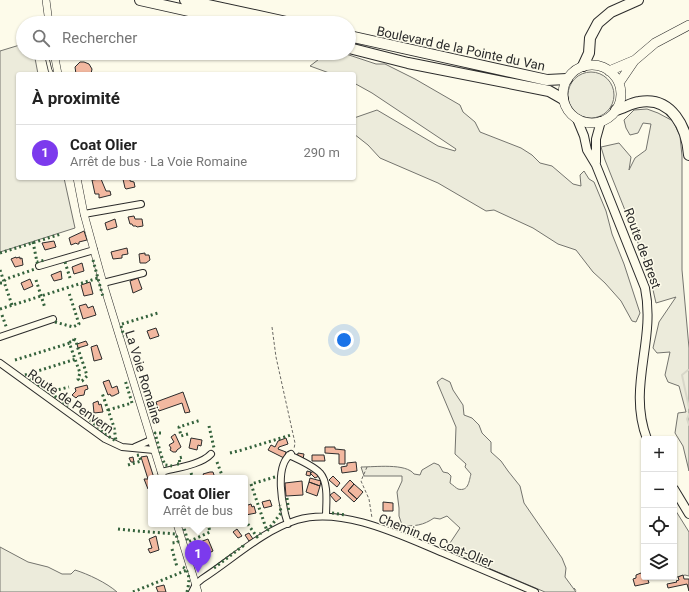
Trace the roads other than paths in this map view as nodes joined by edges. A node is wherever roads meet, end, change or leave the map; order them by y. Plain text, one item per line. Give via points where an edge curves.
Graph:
1 (46, 0) edge
2 (140, 0) edge
3 (185, 0) edge
4 (638, 0) edge
5 (48, 16) edge
6 (212, 16) edge
7 (259, 16) edge
8 (689, 25) edge
9 (356, 38) edge
10 (356, 50) edge
11 (48, 60) edge
12 (55, 60) edge
13 (635, 60) junction
14 (583, 66) junction
15 (609, 71) junction
16 (51, 72) edge
17 (58, 72) edge
18 (567, 79) junction
19 (619, 83) junction
20 (563, 99) junction
21 (616, 110) junction
22 (577, 119) junction
23 (601, 122) junction
24 (689, 155) edge
25 (596, 165) junction
26 (77, 180) edge
27 (141, 204) dead end
28 (84, 214) junction
29 (94, 250) junction
30 (39, 266) dead end
31 (143, 273) dead end
32 (103, 283) junction
33 (53, 319) dead end
34 (0, 337) edge
35 (0, 363) edge
36 (647, 436) edge
37 (151, 440) junction
38 (133, 448) junction
39 (154, 450) junction
40 (211, 454) dead end
41 (162, 475) edge
42 (677, 494) edge
43 (689, 514) edge
44 (326, 516) junction
45 (288, 524) junction
46 (178, 527) edge
47 (196, 584) junction
48 (192, 592) edge
49 (198, 592) edge
50 (535, 592) edge

1 - 5 street
2 - 6 highway
3 - 7 highway
4 - 14 highway via 611,12 598,23 590,38 589,53
8 - 13 main road via 655,43
9 - 18 highway, Boulevard de la Pointe du Van via 547,80
10 - 20 highway, Boulevard de la Pointe du Van via 408,63 549,91
11 - 16 lane
12 - 17 street
13 - 15 main road
13 - 19 main road
14 - 15 main road via 596,66
14 - 18 main road
15 - 19 main road
18 - 20 main road via 563,88
19 - 21 main road via 620,102
20 - 22 main road via 568,111
21 - 23 main road
21 - 24 highway via 638,102 662,105 676,116 682,125
22 - 23 main road via 586,123
22 - 25 main road, Route de Brest via 587,150
23 - 25 main road, Route de Brest via 596,139
25 - 36 main road, Route de Brest via 646,295 647,331 639,403
26 - 28 street, La Voie Romaine
27 - 28 street
28 - 29 street, La Voie Romaine
29 - 30 street
29 - 32 street, La Voie Romaine
31 - 32 street
32 - 37 street, La Voie Romaine
33 - 34 street
35 - 38 street, Route de Penvern via 97,434 117,446
37 - 38 street
37 - 39 street, La Voie Romaine
38 - 39 street, Route de Penvern
39 - 41 street, La Voie Romaine
40 - 41 street via 200,462
42 - 43 main road
44 - 45 street, Chemin de Coat-Olier via 309,517
44 - 45 street via 325,483 321,475 290,454 283,465 281,476
44 - 50 street, Chemin de Coat-Olier via 370,525
45 - 47 street, Chemin de Coat-Olier via 255,542
46 - 47 street
47 - 48 street
47 - 49 street

